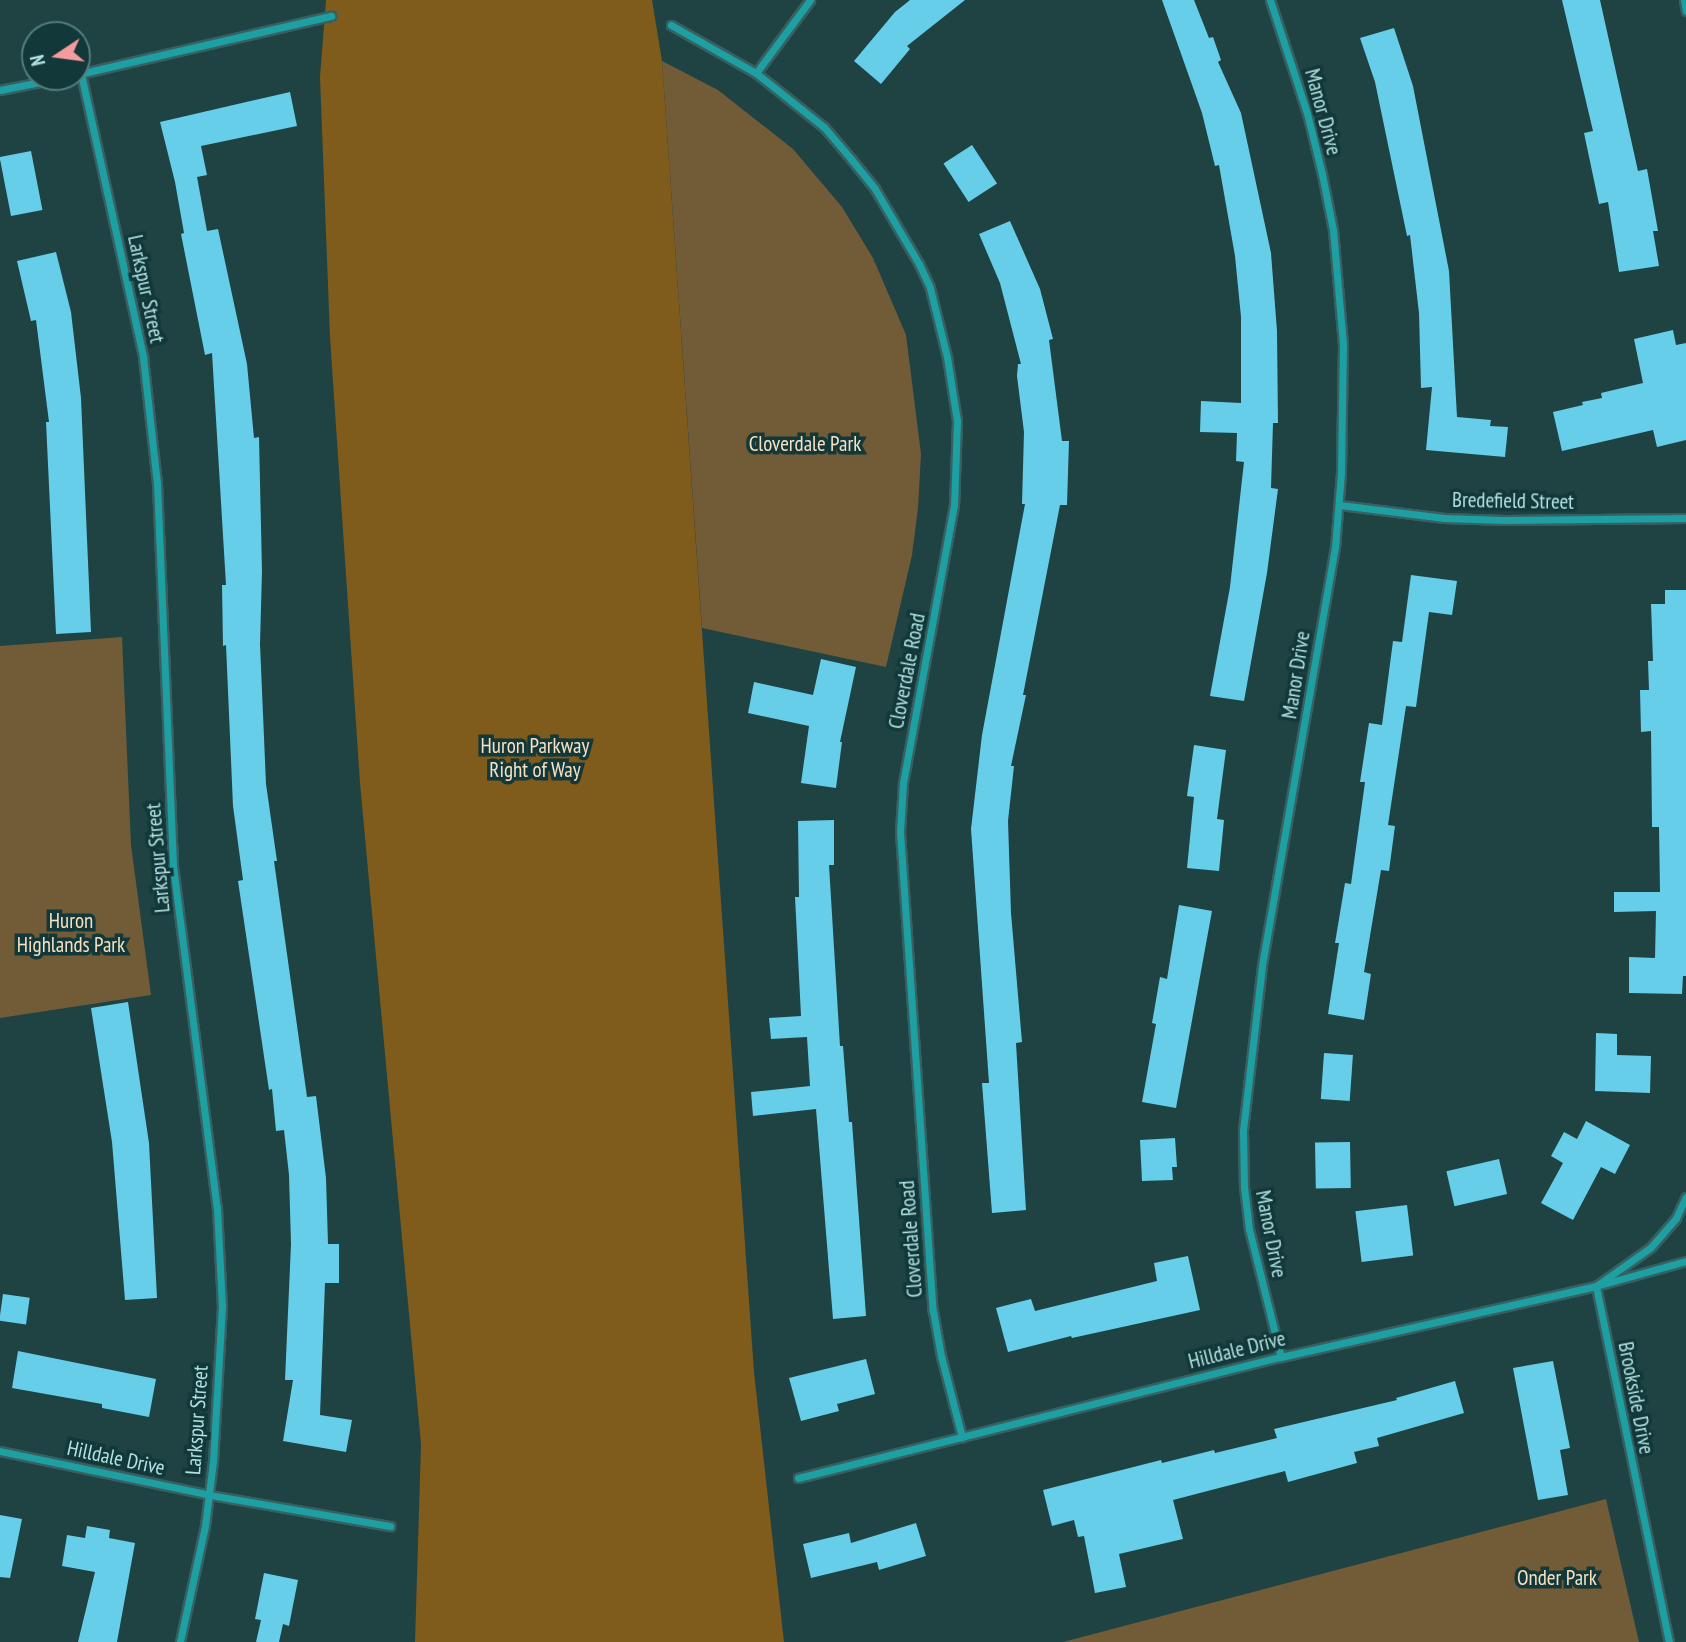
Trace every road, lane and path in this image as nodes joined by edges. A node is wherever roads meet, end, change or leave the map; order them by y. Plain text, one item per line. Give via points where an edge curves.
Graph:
1 (810, 0) edge
2 (1270, 0) edge
3 (1684, 0) edge
4 (1686, 11) edge
5 (331, 16) dead end
6 (671, 25) dead end
7 (91, 71) edge
8 (756, 73) junction
9 (21, 86) edge
10 (0, 90) edge
11 (83, 91) edge
12 (1340, 505) junction
13 (1686, 518) edge
14 (1686, 1197) edge
15 (1686, 1261) edge
16 (1596, 1286) junction
17 (1281, 1357) junction
18 (962, 1437) junction
19 (0, 1451) edge
20 (798, 1478) dead end
21 (210, 1495) junction
22 (390, 1526) dead end
23 (180, 1642) edge
24 (1669, 1642) edge

1 - 8 street
2 - 12 street, Manor Drive via 1307,113 1333,230 1343,344
3 - 4 street
5 - 7 street
6 - 8 street, Cloverdale Road
8 - 18 street, Cloverdale Road via 824,127 875,189 930,288 954,392 954,505 904,783 900,832 933,1311
9 - 10 street
11 - 21 street, Larkspur Street via 143,357 157,483 173,866 218,1220 222,1306
12 - 13 street, Bredefield Street via 1444,518
12 - 17 street, Manor Drive via 1262,966 1243,1131 1249,1229
14 - 16 street via 1676,1218 1651,1247
15 - 16 street, Hilldale Drive
16 - 17 street, Hilldale Drive
16 - 24 street, Brookside Drive
17 - 18 street, Hilldale Drive
18 - 20 street, Hilldale Drive
19 - 21 street, Hilldale Drive
21 - 22 street, Hilldale Drive
21 - 23 street, Larkspur Street

